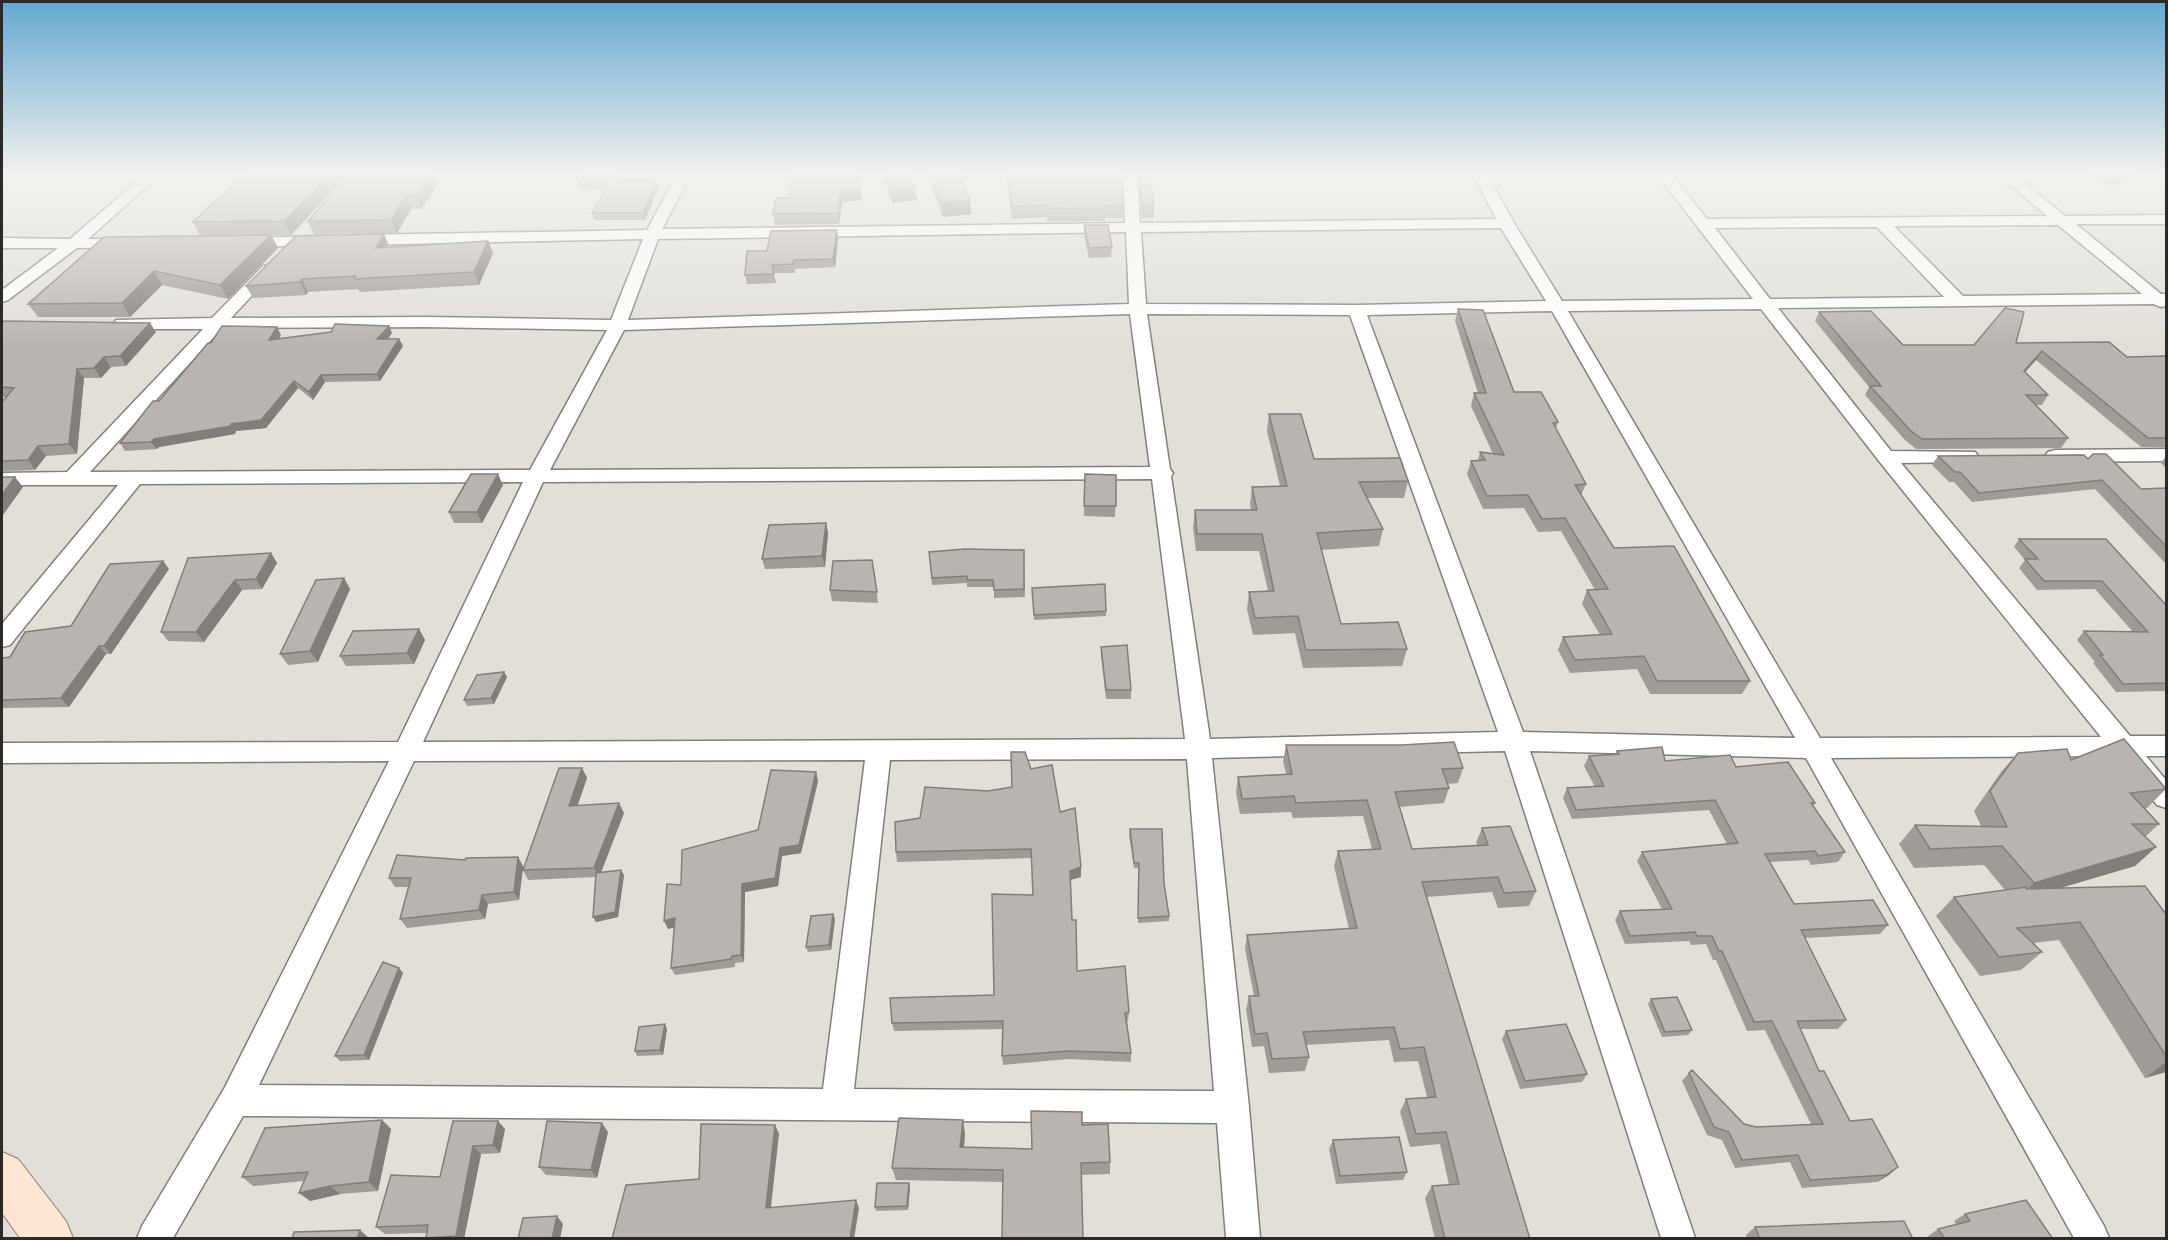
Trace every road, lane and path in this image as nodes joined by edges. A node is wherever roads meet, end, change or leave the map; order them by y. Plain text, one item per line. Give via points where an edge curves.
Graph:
1 (87, 232) edge
2 (304, 232) edge
3 (857, 232) edge
4 (1133, 232) edge
5 (1511, 232) edge
6 (1708, 232) edge
7 (1891, 232) edge
8 (2074, 232) edge
9 (652, 234) junction
10 (296, 242) junction
11 (2, 243) edge
12 (225, 243) edge
13 (73, 244) junction
14 (143, 244) edge
15 (2, 297) edge
16 (1958, 301) junction
17 (2163, 301) edge
18 (1765, 303) junction
19 (1557, 306) junction
20 (1138, 309) junction
21 (1357, 310) junction
22 (109, 324) edge
23 (216, 324) junction
24 (618, 325) junction
25 (2166, 455) edge
26 (1991, 456) edge
27 (2038, 456) edge
28 (1886, 457) junction
29 (1163, 473) junction
30 (537, 475) junction
31 (2, 479) edge
32 (71, 480) junction
33 (133, 480) junction
34 (2, 639) edge
35 (1514, 741) junction
36 (2166, 746) edge
37 (2124, 747) junction
38 (1813, 748) junction
39 (879, 749) junction
40 (1199, 749) junction
41 (407, 750) junction
42 (2, 753) edge
43 (2166, 798) edge
44 (235, 1100) junction
45 (837, 1103) junction
46 (1233, 1107) junction
47 (2, 1174) edge
48 (49, 1239) edge
49 (154, 1239) edge
50 (1243, 1239) edge
51 (1677, 1239) edge
52 (2092, 1239) edge

1 - 13 street
2 - 10 street
3 - 9 street
4 - 20 street
5 - 19 street
6 - 18 street
7 - 16 street
8 - 17 street
9 - 10 street
9 - 24 street
10 - 12 street
10 - 23 street
11 - 13 street
13 - 14 street
13 - 15 street
16 - 17 street
16 - 18 street
18 - 19 street
18 - 28 street
19 - 21 street
19 - 38 street
20 - 21 street
20 - 24 street
20 - 29 street
21 - 35 street
22 - 23 street
23 - 24 street
23 - 32 street via 166,383
24 - 30 street
25 - 27 street
26 - 28 street
28 - 37 street
29 - 30 street
29 - 40 street
30 - 33 street
30 - 41 street
31 - 32 street
32 - 33 street
33 - 34 street
35 - 38 street
35 - 40 street
35 - 51 street
36 - 37 street
37 - 38 street
37 - 43 street
38 - 52 street
39 - 40 street
39 - 41 street
39 - 45 street
40 - 46 street
41 - 42 street
41 - 44 street
44 - 45 street
44 - 49 street
45 - 46 street
46 - 50 street
47 - 48 street

